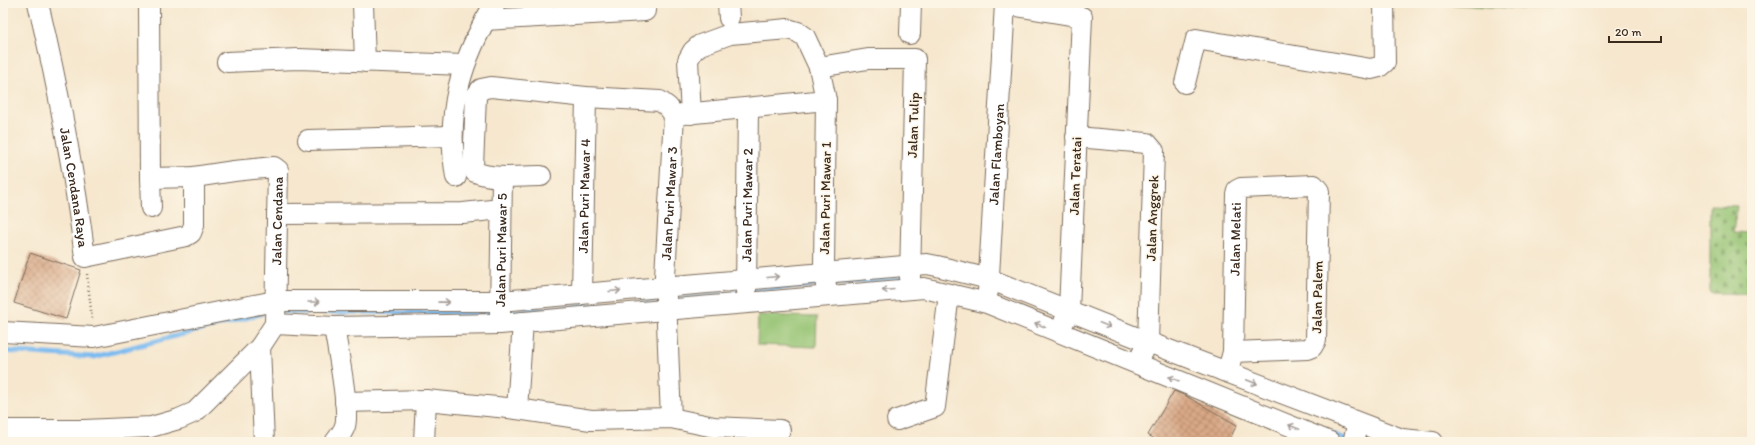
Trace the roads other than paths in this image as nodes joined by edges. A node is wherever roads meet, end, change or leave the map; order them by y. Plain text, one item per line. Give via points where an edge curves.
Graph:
1 (38, 3) edge
2 (149, 3) edge
3 (363, 3) edge
4 (495, 3) edge
5 (645, 3) edge
6 (911, 3) edge
7 (1384, 3) edge
8 (1082, 17) joint
9 (485, 20) junction
10 (910, 34) dead end
11 (227, 62) dead end
12 (365, 62) junction
13 (464, 66) junction
14 (819, 68) junction
15 (1185, 82) dead end
16 (586, 97) junction
17 (826, 100) junction
18 (748, 108) junction
19 (682, 115) junction
20 (452, 136) junction
21 (1076, 137) junction
22 (308, 140) dead end
23 (461, 170) junction
24 (502, 176) junction
25 (540, 176) dead end
26 (194, 177) junction
27 (150, 178) junction
28 (1319, 191) joint
29 (151, 208) dead end
30 (501, 209) junction
31 (277, 214) junction
32 (910, 277) junction
33 (990, 279) junction
34 (826, 284) junction
35 (746, 291) junction
36 (582, 294) junction
37 (949, 294) junction
38 (666, 298) junction
39 (987, 303) junction
40 (1069, 310) junction
41 (500, 312) junction
42 (275, 313) junction
43 (523, 322) junction
44 (334, 327) junction
45 (3, 332) edge
46 (1060, 333) junction
47 (1148, 342) junction
48 (260, 347) junction
49 (1233, 352) junction
50 (1136, 363) junction
51 (1223, 371) junction
52 (426, 400) junction
53 (345, 402) junction
54 (517, 409) junction
55 (671, 418) junction
56 (897, 420) dead end
57 (1358, 423) junction
58 (3, 430) edge
59 (780, 430) dead end
60 (714, 434) edge
61 (85, 436) edge
62 (264, 442) edge
63 (335, 442) edge
64 (424, 442) edge
65 (1330, 442) edge
66 (1353, 442) edge
67 (1433, 442) edge

1 - 26 street, Jalan Cendana Raya via 56,82 85,257 191,233 194,225
2 - 27 street
3 - 12 street
4 - 9 street
5 - 9 street via 646,11
6 - 10 street
7 - 15 street via 1385,62 1380,68 1370,69 1196,39
8 - 21 street, Jalan Teratai
8 - 33 street, Jalan Flamboyan via 1004,4
9 - 13 street
11 - 12 street via 298,59
12 - 13 street
13 - 20 street via 459,82
14 - 17 street, Jalan Puri Mawar 1
14 - 19 street, Jalan Puri Mawar 3 via 805,36 798,32 788,29 730,34 700,45 693,51 688,60
14 - 32 street, Jalan Tulip via 868,59 916,59
16 - 19 street via 660,101
16 - 23 street via 491,87 481,89 476,96
16 - 36 street, Jalan Puri Mawar 4
17 - 18 street
17 - 34 street, Jalan Puri Mawar 1
18 - 19 street
18 - 35 street, Jalan Puri Mawar 2
19 - 38 street, Jalan Puri Mawar 3 via 664,276
20 - 22 street
20 - 23 street
21 - 40 street, Jalan Teratai
21 - 47 street, Jalan Anggrek via 1147,143 1154,151
23 - 24 street
24 - 25 street
24 - 30 street, Jalan Puri Mawar 5
26 - 27 street, Jalan Cendana
26 - 31 street, Jalan Cendana via 274,167 278,170
27 - 29 street
28 - 49 street, Jalan Palem via 1316,340 1312,347 1307,349
28 - 49 street, Jalan Melati via 1314,186 1237,190
30 - 31 street via 463,213
30 - 41 street, Jalan Puri Mawar 5
31 - 42 street, Jalan Cendana
32 - 33 street via 938,266
32 - 34 street
37 -> 32 street via 924,288
33 - 39 street, Jalan Flamboyan
33 - 40 street
34 - 35 street
35 - 38 street
36 -> 38 street
36 - 41 street
37 - 39 street
37 - 56 street via 935,407
38 - 43 street
38 - 55 street, Jalan Puri Mawar 3
46 -> 39 street
40 - 46 street, Jalan Teratai
40 -> 47 street
42 -> 41 street
41 - 43 street
41 - 44 street
42 - 44 street
42 - 45 street via 94,337
42 - 48 street
43 - 54 street
44 - 53 street
46 - 50 street
47 - 50 street, Jalan Anggrek
47 - 51 street
48 - 61 street via 195,412 151,427
48 - 62 street
49 - 51 street, Jalan Melati via 1230,363
65 -> 50 street
51 -> 57 street
52 - 53 street
52 - 54 street
52 - 64 street
53 - 63 street via 345,424
54 - 55 street via 591,420
55 - 60 street
57 - 66 street
57 - 67 street via 1402,439
58 - 61 street
59 - 60 street

